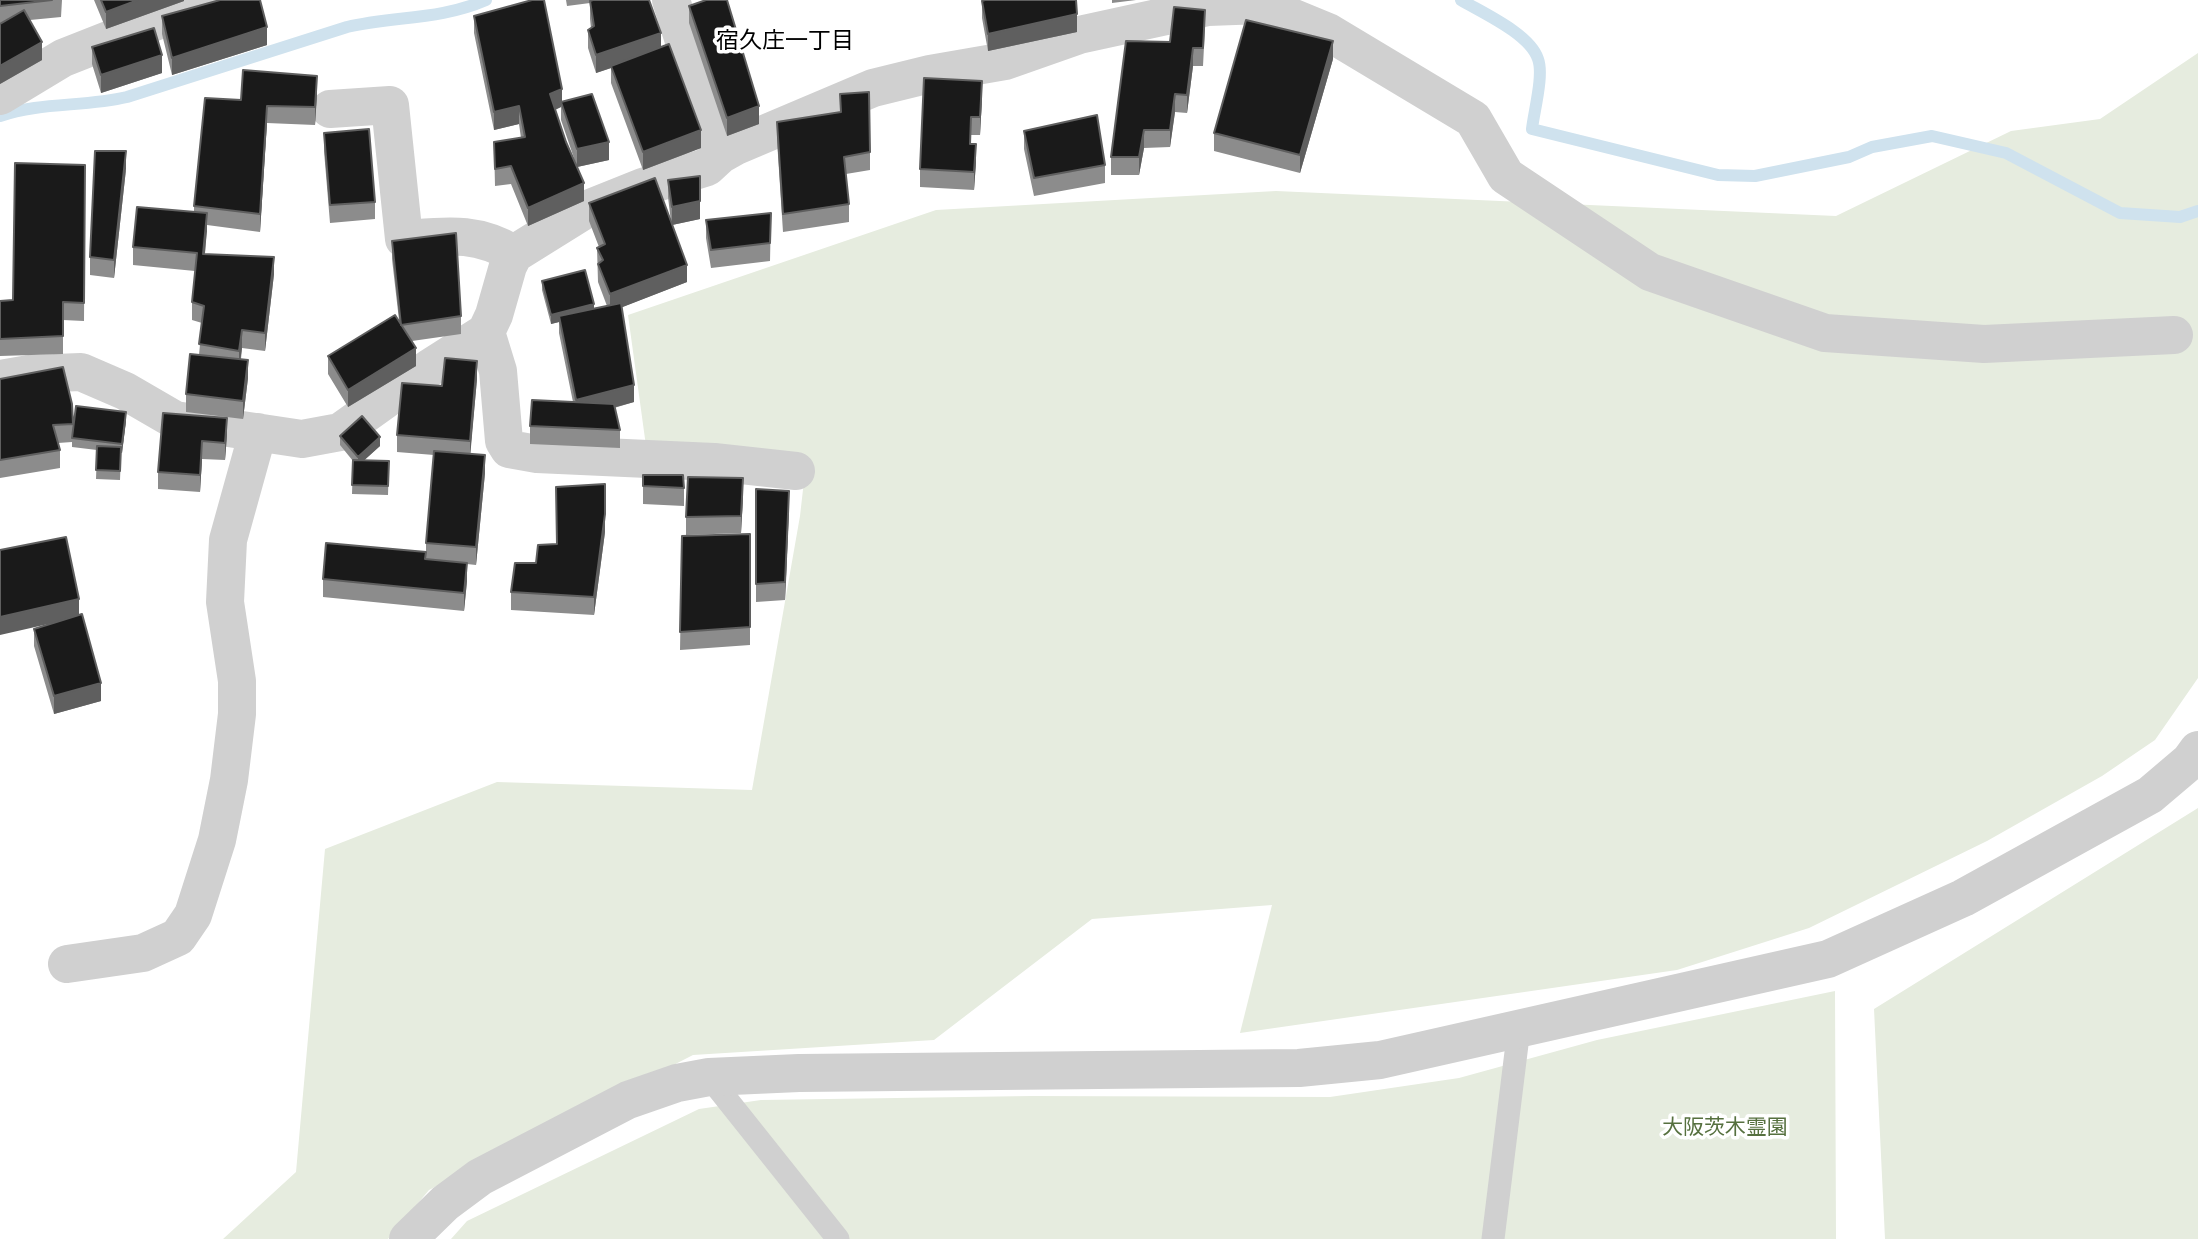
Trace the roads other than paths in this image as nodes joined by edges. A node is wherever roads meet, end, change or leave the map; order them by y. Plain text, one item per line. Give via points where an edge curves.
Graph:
1 (211, 0) edge
2 (671, 0) edge
3 (0, 96) edge
4 (330, 109) dead end
5 (720, 155) junction
6 (514, 254) junction
7 (486, 332) junction
8 (2174, 335) dead end
9 (0, 379) edge
10 (258, 432) junction
11 (796, 471) dead end
12 (2198, 750) edge
13 (67, 964) dead end
14 (1519, 1028) junction
15 (709, 1077) junction
16 (408, 1239) edge
17 (838, 1239) edge
18 (1493, 1239) edge

1 - 3 street via 63,58
2 - 5 street
4 - 6 street via 390,105 404,239 461,235
5 - 6 street via 707,167 583,211
5 - 8 street via 873,88 1005,61 1079,36 1208,7 1262,5 1328,32 1473,119 1506,176 1650,272 1825,333 1984,344
6 - 7 street
7 - 10 street via 340,432 302,439
7 - 11 street via 498,370 504,441 509,449
9 - 10 street via 81,372 175,420
10 - 13 street via 228,540 225,602 237,681 229,780 217,840 193,915 178,937 142,953
12 - 14 street via 2150,795 1963,898 1828,959
14 - 15 street via 1380,1060 1299,1068
14 - 18 lane
15 - 16 street via 628,1100 480,1177
15 - 17 lane

